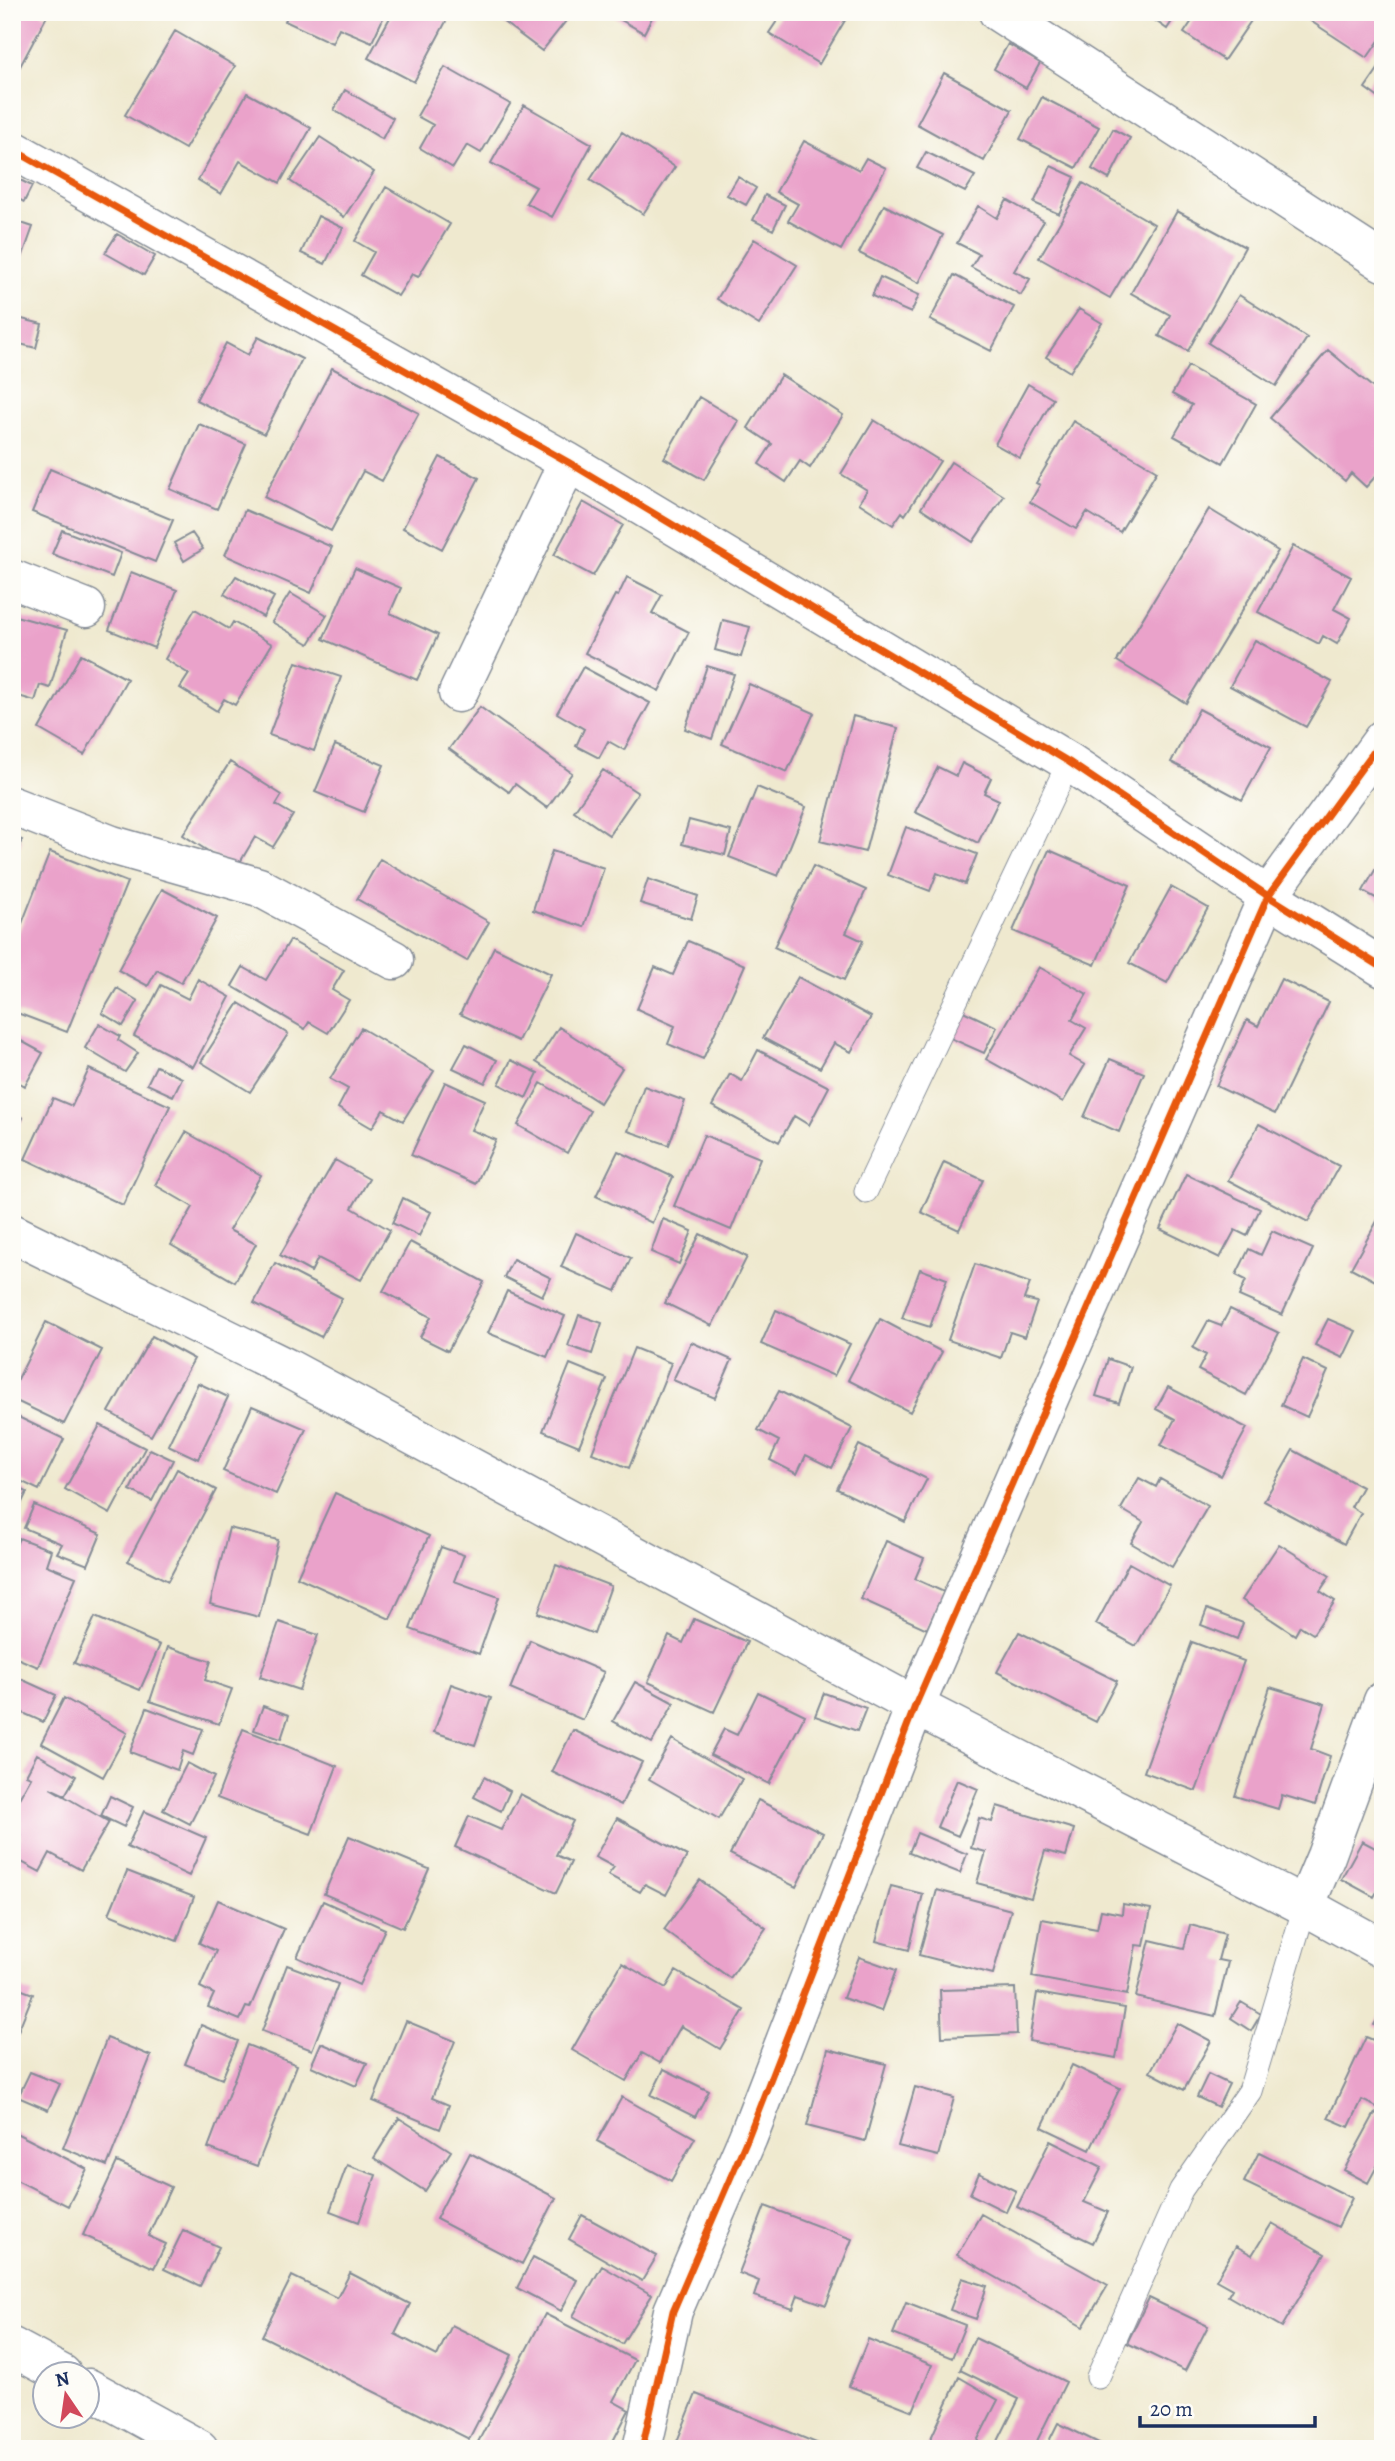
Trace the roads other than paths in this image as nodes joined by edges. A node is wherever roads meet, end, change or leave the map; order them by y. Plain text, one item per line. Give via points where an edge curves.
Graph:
1 (998, 12) edge
2 (12, 149) edge
3 (1383, 262) edge
4 (568, 462) junction
5 (12, 579) edge
6 (86, 608) dead end
7 (458, 692) dead end
8 (1383, 739) edge
9 (1069, 762) junction
10 (12, 806) edge
11 (1268, 896) junction
12 (394, 960) dead end
13 (1383, 968) edge
14 (866, 1191) dead end
15 (12, 1233) edge
16 (1383, 1700) edge
17 (915, 1706) junction
18 (1305, 1906) junction
19 (1383, 1949) edge
20 (12, 2347) edge
21 (36, 2360) edge
22 (1098, 2377) dead end
23 (102, 2396) edge
24 (200, 2449) edge
25 (642, 2449) edge

1 - 3 main road
2 - 4 main road
4 - 7 main road
4 - 9 main road
5 - 6 main road
8 - 11 main road
9 - 11 main road
9 - 14 lane
10 - 12 main road via 113,845 259,887
11 - 13 main road
11 - 17 main road
15 - 17 main road via 289,1369
16 - 18 main road
17 - 18 main road
17 - 25 main road via 748,2137 673,2311
18 - 19 main road
18 - 22 lane via 1250,2091 1181,2190
20 - 21 main road
23 - 24 main road

